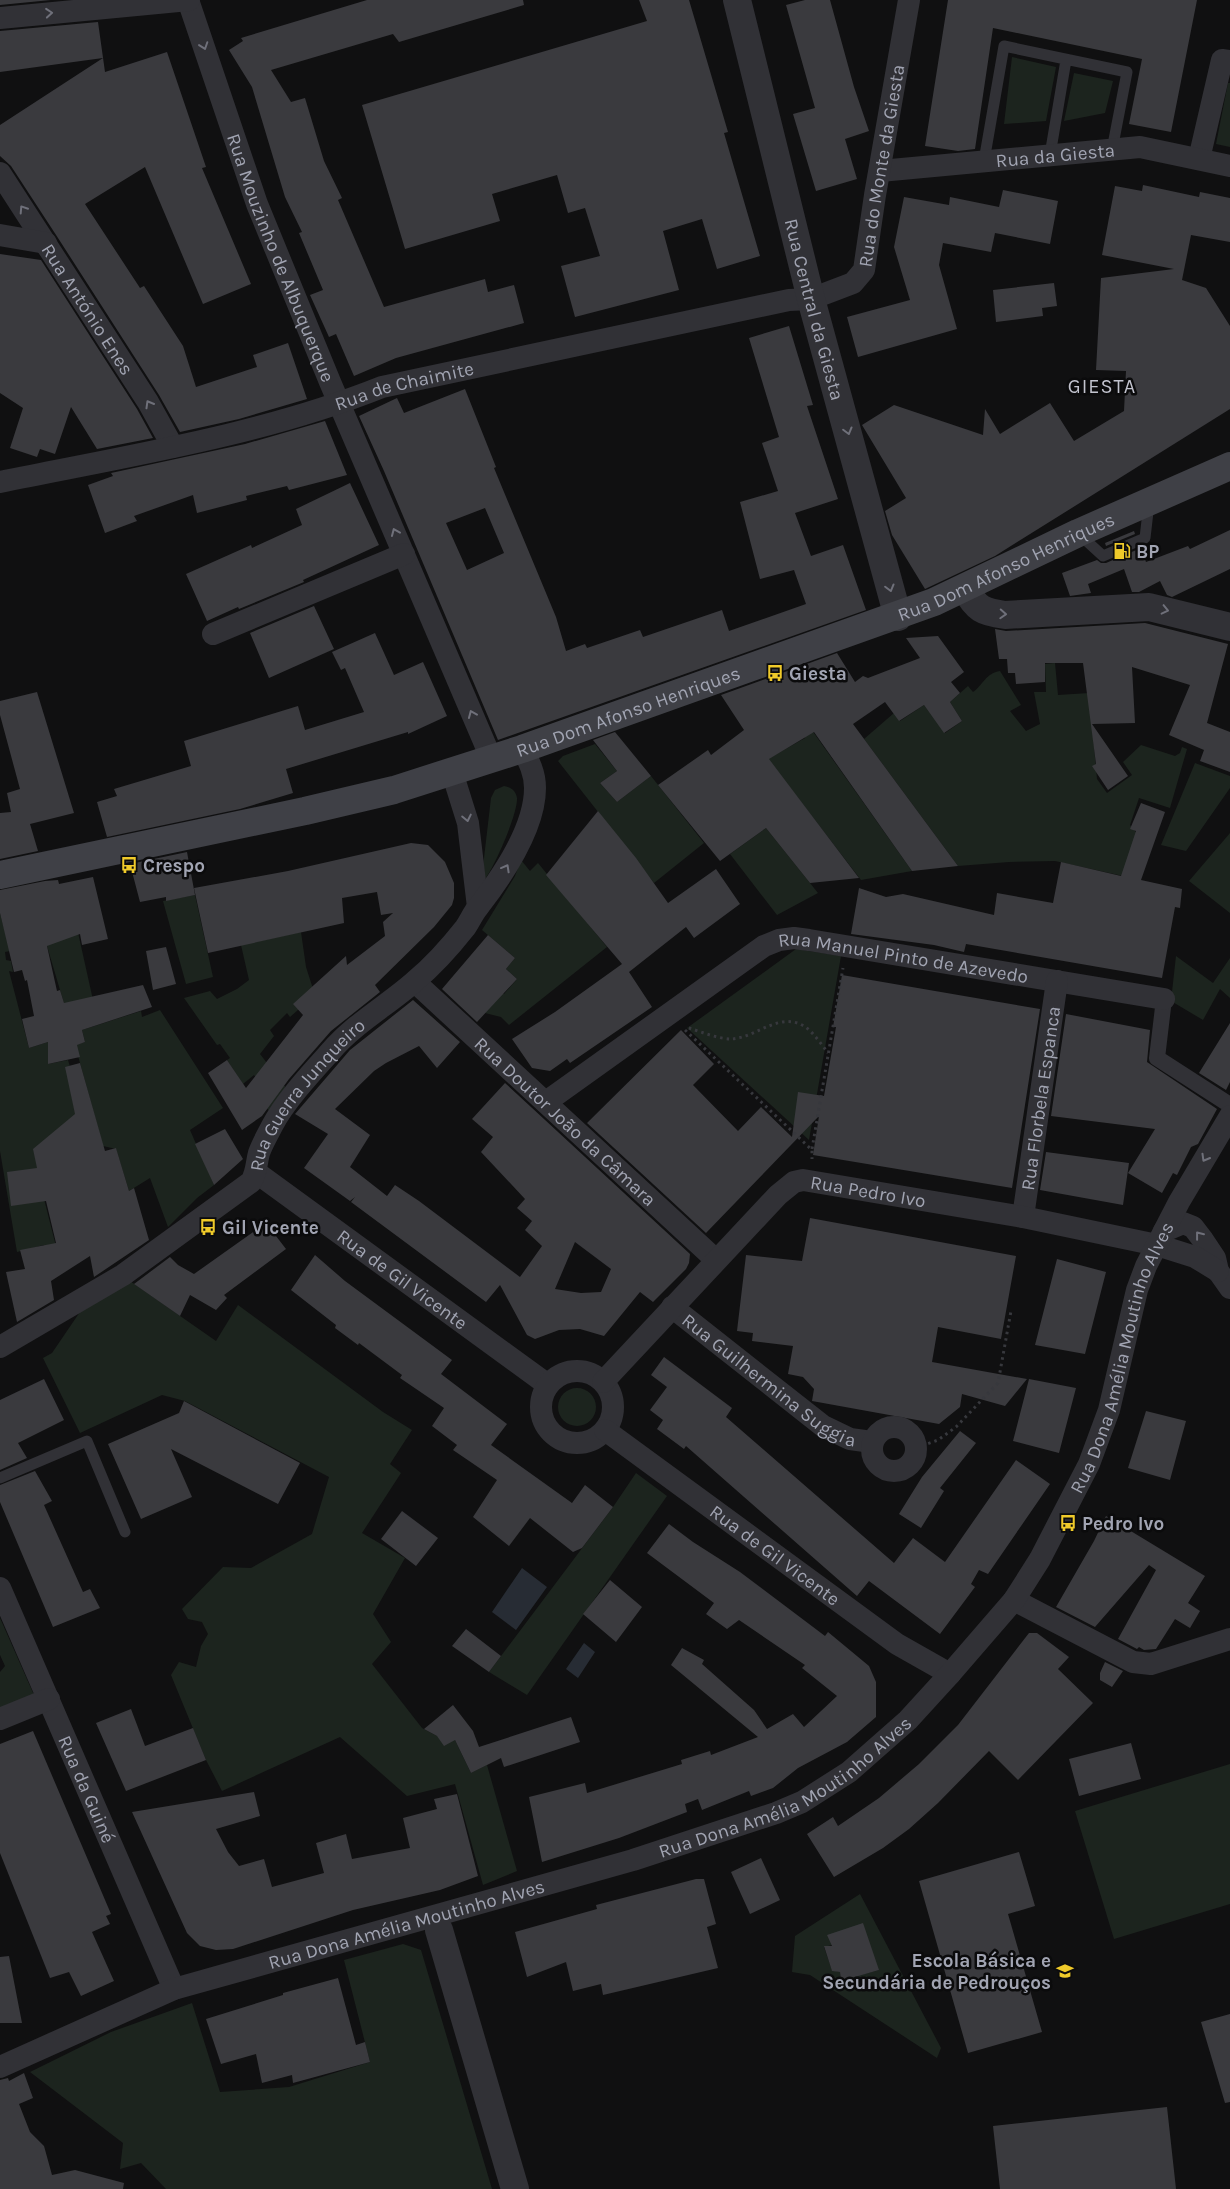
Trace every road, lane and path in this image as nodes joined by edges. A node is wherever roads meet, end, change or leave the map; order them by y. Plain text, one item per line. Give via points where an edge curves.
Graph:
1 (189, 0) edge
2 (737, 0) edge
3 (908, 0) edge
4 (0, 18) edge
5 (1066, 60) junction
6 (1230, 61) edge
7 (1112, 150) junction
8 (1050, 155) junction
9 (1199, 159) junction
10 (984, 161) junction
11 (1230, 166) edge
12 (880, 171) junction
13 (0, 173) edge
14 (0, 235) edge
15 (46, 243) junction
16 (811, 299) junction
17 (341, 404) junction
18 (173, 447) junction
19 (1230, 466) edge
20 (0, 482) edge
21 (404, 554) junction
22 (966, 589) junction
23 (898, 617) junction
24 (1230, 627) edge
25 (213, 634) dead end
26 (522, 749) junction
27 (491, 758) junction
28 (452, 772) junction
29 (0, 875) edge
30 (478, 907) junction
31 (848, 947) junction
32 (1057, 981) junction
33 (414, 982) junction
34 (1164, 999) joint
35 (828, 1053) junction
36 (546, 1102) junction
37 (1230, 1105) edge
38 (1230, 1116) edge
39 (812, 1150) junction
40 (257, 1173) junction
41 (812, 1180) junction
42 (1023, 1217) junction
43 (1160, 1238) junction
44 (716, 1260) junction
45 (1224, 1279) edge
46 (672, 1307) junction
47 (1011, 1311) dead end
48 (0, 1347) edge
49 (603, 1382) junction
50 (548, 1385) junction
51 (605, 1430) junction
52 (872, 1442) junction
53 (916, 1448) junction
54 (0, 1478) edge
55 (125, 1532) dead end
56 (0, 1588) edge
57 (1014, 1600) junction
58 (1230, 1639) edge
59 (950, 1674) junction
60 (49, 1699) junction
61 (0, 1719) edge
62 (437, 1923) junction
63 (174, 1989) junction
64 (0, 2067) edge
65 (514, 2187) edge

4 -> 1 street
1 -> 17 street, Rua Mouzinho de Albuquerque via 257,204
2 - 16 street, Rua Central da Giesta
3 - 12 street, Rua do Monte da Giesta
5 - 7 lane via 1127,72
5 - 8 lane
5 - 10 lane via 1004,46
6 - 9 street via 1222,60
7 - 8 street, Rua da Giesta
7 - 9 street, Rua da Giesta via 1140,147
8 - 10 street, Rua da Giesta
9 - 11 street, Rua da Giesta
10 - 12 street, Rua da Giesta
12 - 16 street, Rua do Monte da Giesta via 864,270 853,283
15 -> 13 street, Rua António Enes
14 - 15 street
18 -> 15 street, Rua António Enes via 148,402
16 - 17 street, Rua de Chaimite via 789,300 382,387
16 -> 23 street, Rua Central da Giesta
17 - 18 street, Rua de Chaimite
21 -> 17 street, Rua Mouzinho de Albuquerque
18 - 20 street, Rua de Chaimite
19 - 22 main road, Rua Dom Afonso Henriques via 1078,533
21 - 25 street
27 -> 21 street, Rua Mouzinho de Albuquerque
22 - 23 main road, Rua Dom Afonso Henriques
22 -> 24 street via 986,613 1005,615 1149,607
23 - 26 main road, Rua Dom Afonso Henriques
26 - 27 main road, Rua Dom Afonso Henriques
30 -> 26 street, Rua Guerra Junqueiro via 508,866 526,827 533,802 534,774
27 - 28 main road, Rua Dom Afonso Henriques
28 - 29 main road, Rua Dom Afonso Henriques via 394,790 305,811
28 -> 30 street via 468,823
30 - 33 street, Rua Guerra Junqueiro via 450,947
31 - 32 street, Rua Manuel Pinto de Azevedo
31 - 35 path
31 - 36 street, Rua Manuel Pinto de Azevedo via 794,938 764,946
32 - 34 street, Rua Manuel Pinto de Azevedo
32 - 42 street, Rua Florbela Espanca
33 - 36 street, Rua Doutor João da Câmara
33 - 40 street, Rua Guerra Junqueiro via 333,1048 304,1082 274,1123 259,1153
34 - 37 street, Rua Manuel Pinto de Azevedo via 1157,1058
35 - 39 path
35 - 39 path via 808,1029 794,1022 780,1021 730,1039 680,1024
36 - 44 street, Rua Doutor João da Câmara
38 -> 43 street, Rua Dona Amélia Moutinho Alves
39 - 41 path
40 - 48 street, Rua Guerra Junqueiro via 251,1182 124,1275
40 - 50 street, Rua de Gil Vicente
41 - 42 street, Rua Pedro Ivo
41 - 44 street, Rua Pedro Ivo via 794,1182 778,1195
42 - 43 street, Rua Pedro Ivo
43 - 45 street via 1183,1223 1193,1227 1211,1252
43 - 57 street, Rua Dona Amélia Moutinho Alves via 1137,1290 1109,1410 1089,1464 1040,1559
44 - 46 street, Rua Pedro Ivo
46 - 49 street, Rua Pedro Ivo
46 - 52 street, Rua Guilhermina Suggia via 823,1426 850,1438
47 - 53 path via 998,1384 956,1428 938,1440
49 - 50 street via 575,1370 555,1377
49 - 51 street via 613,1401 613,1412
50 - 51 street via 542,1395 541,1417 554,1436 570,1443 586,1443
51 - 59 street, Rua de Gil Vicente via 897,1644
52 - 53 street, Rua Guilhermina Suggia via 880,1431 900,1427 911,1435
52 - 53 street, Rua Guilhermina Suggia via 873,1458 891,1471 912,1462
54 - 55 lane via 86,1441
56 - 60 street, Rua da Guiné
57 - 58 street via 1133,1662 1151,1664
57 - 59 street, Rua Dona Amélia Moutinho Alves
59 - 62 street, Rua Dona Amélia Moutinho Alves via 878,1748 849,1772 802,1802 752,1822
60 - 61 street
60 - 63 street, Rua da Guiné
62 - 63 street, Rua Dona Amélia Moutinho Alves
62 - 65 street
63 - 64 street, Rua Dona Amélia Moutinho Alves

